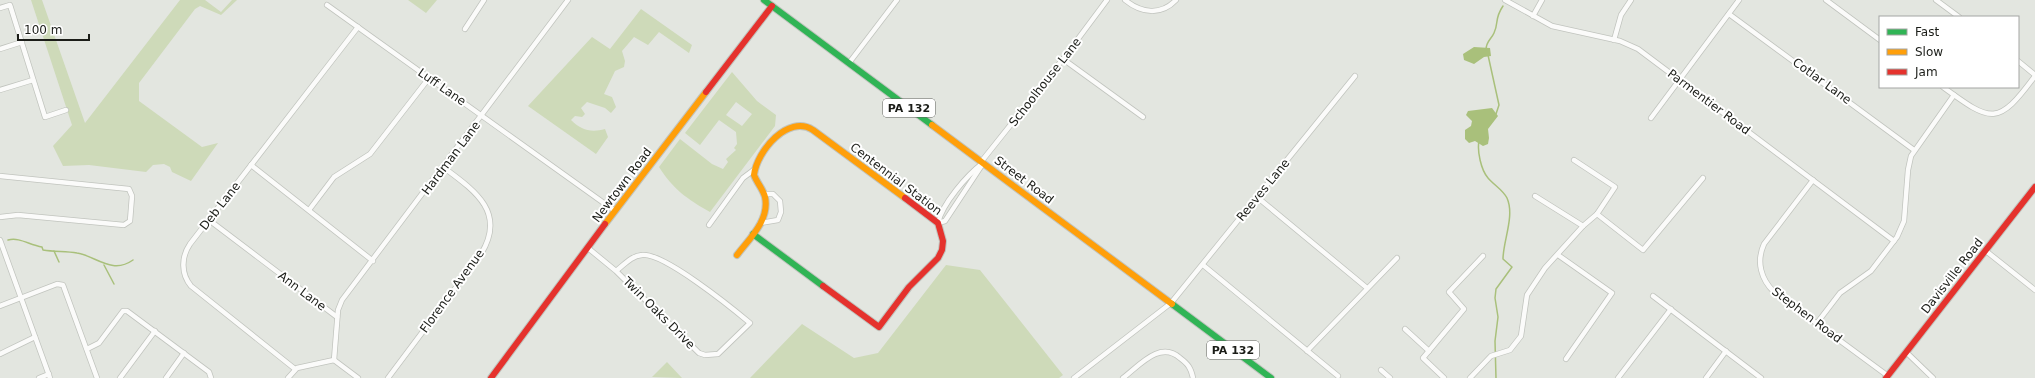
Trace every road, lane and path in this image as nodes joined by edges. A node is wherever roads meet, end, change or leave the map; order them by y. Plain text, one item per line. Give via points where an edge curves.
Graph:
1 (484, 0) edge
2 (568, 0) edge
3 (764, 0) edge
4 (897, 0) edge
5 (1107, 0) edge
6 (1125, 0) edge
7 (1176, 0) edge
8 (1505, 0) edge
9 (1542, 0) edge
10 (1631, 0) edge
11 (1739, 0) edge
12 (1826, 0) edge
13 (1936, 0) edge
14 (327, 5) dead end
15 (772, 6) junction
16 (0, 8) edge
17 (1729, 14) junction
18 (1533, 16) junction
19 (1958, 16) edge
20 (358, 27) junction
21 (465, 29) dead end
22 (1879, 39) edge
23 (1614, 40) junction
24 (22, 42) junction
25 (0, 49) edge
26 (1063, 59) junction
27 (2019, 62) edge
28 (849, 63) junction
29 (2035, 75) edge
30 (1355, 76) dead end
31 (429, 78) junction
32 (33, 80) junction
33 (1680, 80) junction
34 (1944, 88) edge
35 (0, 90) edge
36 (1954, 95) junction
37 (66, 110) dead end
38 (482, 116) junction
39 (1142, 117) dead end
40 (1651, 118) dead end
41 (1914, 150) junction
42 (1574, 160) dead end
43 (982, 163) junction
44 (251, 166) junction
45 (443, 167) junction
46 (755, 169) junction
47 (0, 176) edge
48 (1702, 178) dead end
49 (1812, 180) junction
50 (2035, 188) edge
51 (765, 194) junction
52 (1536, 196) dead end
53 (1257, 197) junction
54 (309, 210) junction
55 (615, 211) junction
56 (1597, 214) junction
57 (0, 217) edge
58 (209, 220) junction
59 (760, 223) junction
60 (938, 223) junction
61 (709, 225) dead end
62 (1583, 226) junction
63 (753, 234) junction
64 (0, 240) edge
65 (1894, 241) junction
66 (588, 248) junction
67 (1986, 251) junction
68 (737, 255) dead end
69 (1558, 255) junction
70 (1483, 256) dead end
71 (1397, 258) dead end
72 (373, 261) junction
73 (1202, 265) junction
74 (616, 271) junction
75 (1367, 288) junction
76 (2035, 290) edge
77 (1653, 296) dead end
78 (21, 297) junction
79 (1171, 303) junction
80 (0, 306) edge
81 (1671, 309) junction
82 (337, 317) junction
83 (1817, 323) junction
84 (1405, 329) dead end
85 (155, 331) junction
86 (35, 337) junction
87 (87, 349) junction
88 (1307, 351) junction
89 (1429, 351) junction
90 (1726, 351) junction
91 (1906, 352) junction
92 (184, 353) junction
93 (0, 354) edge
94 (1566, 359) dead end
95 (334, 360) junction
96 (295, 369) junction
97 (1381, 370) dead end
98 (50, 376) edge
99 (1338, 376) dead end
100 (211, 377) edge
101 (1887, 377) edge
102 (39, 378) edge
103 (97, 378) edge
104 (120, 378) edge
105 (166, 378) edge
106 (288, 378) edge
107 (358, 378) edge
108 (388, 378) edge
109 (491, 378) edge
110 (1074, 378) edge
111 (1123, 378) edge
112 (1193, 378) edge
113 (1271, 378) edge
114 (1390, 378) edge
115 (1444, 378) edge
116 (1470, 378) edge
117 (1618, 378) edge
118 (1706, 378) edge
119 (1761, 378) edge
120 (1933, 378) edge

1 - 21 street
2 - 38 street, Hardman Lane
3 - 15 street, Street Road / PA 132
4 - 28 street
5 - 26 street, Schoolhouse Lane
6 - 7 street via 1140,9 1153,11 1167,8
8 - 18 street, Parmentier Road
9 - 18 street
10 - 23 street via 1621,16
11 - 17 street
12 - 22 street
13 - 19 street
14 - 20 street, Luff Lane
15 - 28 street, Street Road / PA 132
15 - 55 street, Newtown Road
16 - 24 street via 10,5
17 - 33 street
17 - 41 street, Cotlar Lane
18 - 23 street, Parmentier Road via 1552,26
20 - 31 street, Luff Lane
20 - 44 street, Deb Lane
23 - 33 street, Parmentier Road via 1638,48
24 - 25 street
24 - 32 street
26 - 39 street
26 - 43 street, Schoolhouse Lane
27 - 29 street
28 - 43 street, Street Road / PA 132
29 - 36 street via 2013,105 1997,113 1977,111
30 - 53 street, Reeves Lane
31 - 38 street, Luff Lane
31 - 54 street via 370,154 334,177
32 - 35 street
32 - 37 street via 45,117
33 - 40 street
33 - 49 street, Parmentier Road
34 - 36 street
36 - 41 street
38 - 45 street, Hardman Lane
38 - 55 street, Luff Lane
41 - 65 street via 1908,170 1904,221
42 - 56 street via 1615,187
43 - 60 street via 971,172 940,214
43 - 60 street via 976,176 945,220
43 - 79 street, Street Road / PA 132
44 - 54 street
44 - 58 street, Deb Lane
45 - 72 street, Hardman Lane
45 - 108 street, Florence Avenue via 482,200 490,221 487,242 481,254
46 - 51 street via 754,175
46 - 60 street, Centennial Station via 756,163 783,131 792,125 800,125 815,132
46 - 61 street via 743,178
47 - 57 street via 129,189 132,196 130,221 127,225 18,214
48 - 56 street via 1643,250
49 - 65 street, Parmentier Road
49 - 83 street, Stephen Road via 1764,244 1760,262 1768,286
50 - 67 street, Davisville Road
51 - 59 street via 765,212
51 - 59 street via 773,194 780,201 781,212 778,220
52 - 62 street
53 - 73 street, Reeves Lane
53 - 75 street
54 - 72 street
55 - 66 street, Newtown Road
56 - 62 street
58 - 82 street, Ann Lane
58 - 96 street, Deb Lane via 185,253 183,265 188,282
59 - 63 street
60 - 63 street, Centennial Station via 943,241 938,258 908,287 879,327
62 - 69 street
63 - 68 street
64 - 78 street
65 - 83 street via 1871,271 1840,293
66 - 74 street, Twin Oaks Drive
66 - 109 street, Newtown Road
67 - 76 street
67 - 91 street, Davisville Road
69 - 94 street via 1612,293
69 - 116 street via 1545,268 1527,294 1521,336 1510,350 1491,356
70 - 89 street via 1448,292 1464,309
71 - 75 street
72 - 82 street, Hardman Lane via 342,300
73 - 79 street, Reeves Lane
73 - 88 street
74 - 74 street, Twin Oaks Drive via 692,347 705,355 723,352 750,323 698,282 652,256 635,256
75 - 88 street
77 - 81 street
78 - 80 street
78 - 86 street
78 - 87 street via 61,284 65,287
79 - 110 street, Reeves Lane
79 - 113 street, Street Road / PA 132
81 - 90 street
81 - 117 street
82 - 95 street, Ann Lane
83 - 101 street, Stephen Road
84 - 89 street
85 - 87 street via 125,311 99,343
85 - 92 street
85 - 104 street
86 - 93 street
86 - 98 street
87 - 103 street
88 - 99 street
89 - 115 street via 1423,358
90 - 118 street
90 - 119 street
91 - 101 street, Davisville Road
91 - 120 street
92 - 100 street
92 - 105 street
95 - 96 street
95 - 107 street
96 - 106 street
97 - 114 street
98 - 102 street
111 - 112 street via 1154,354 1162,351 1175,353 1184,360 1191,368

